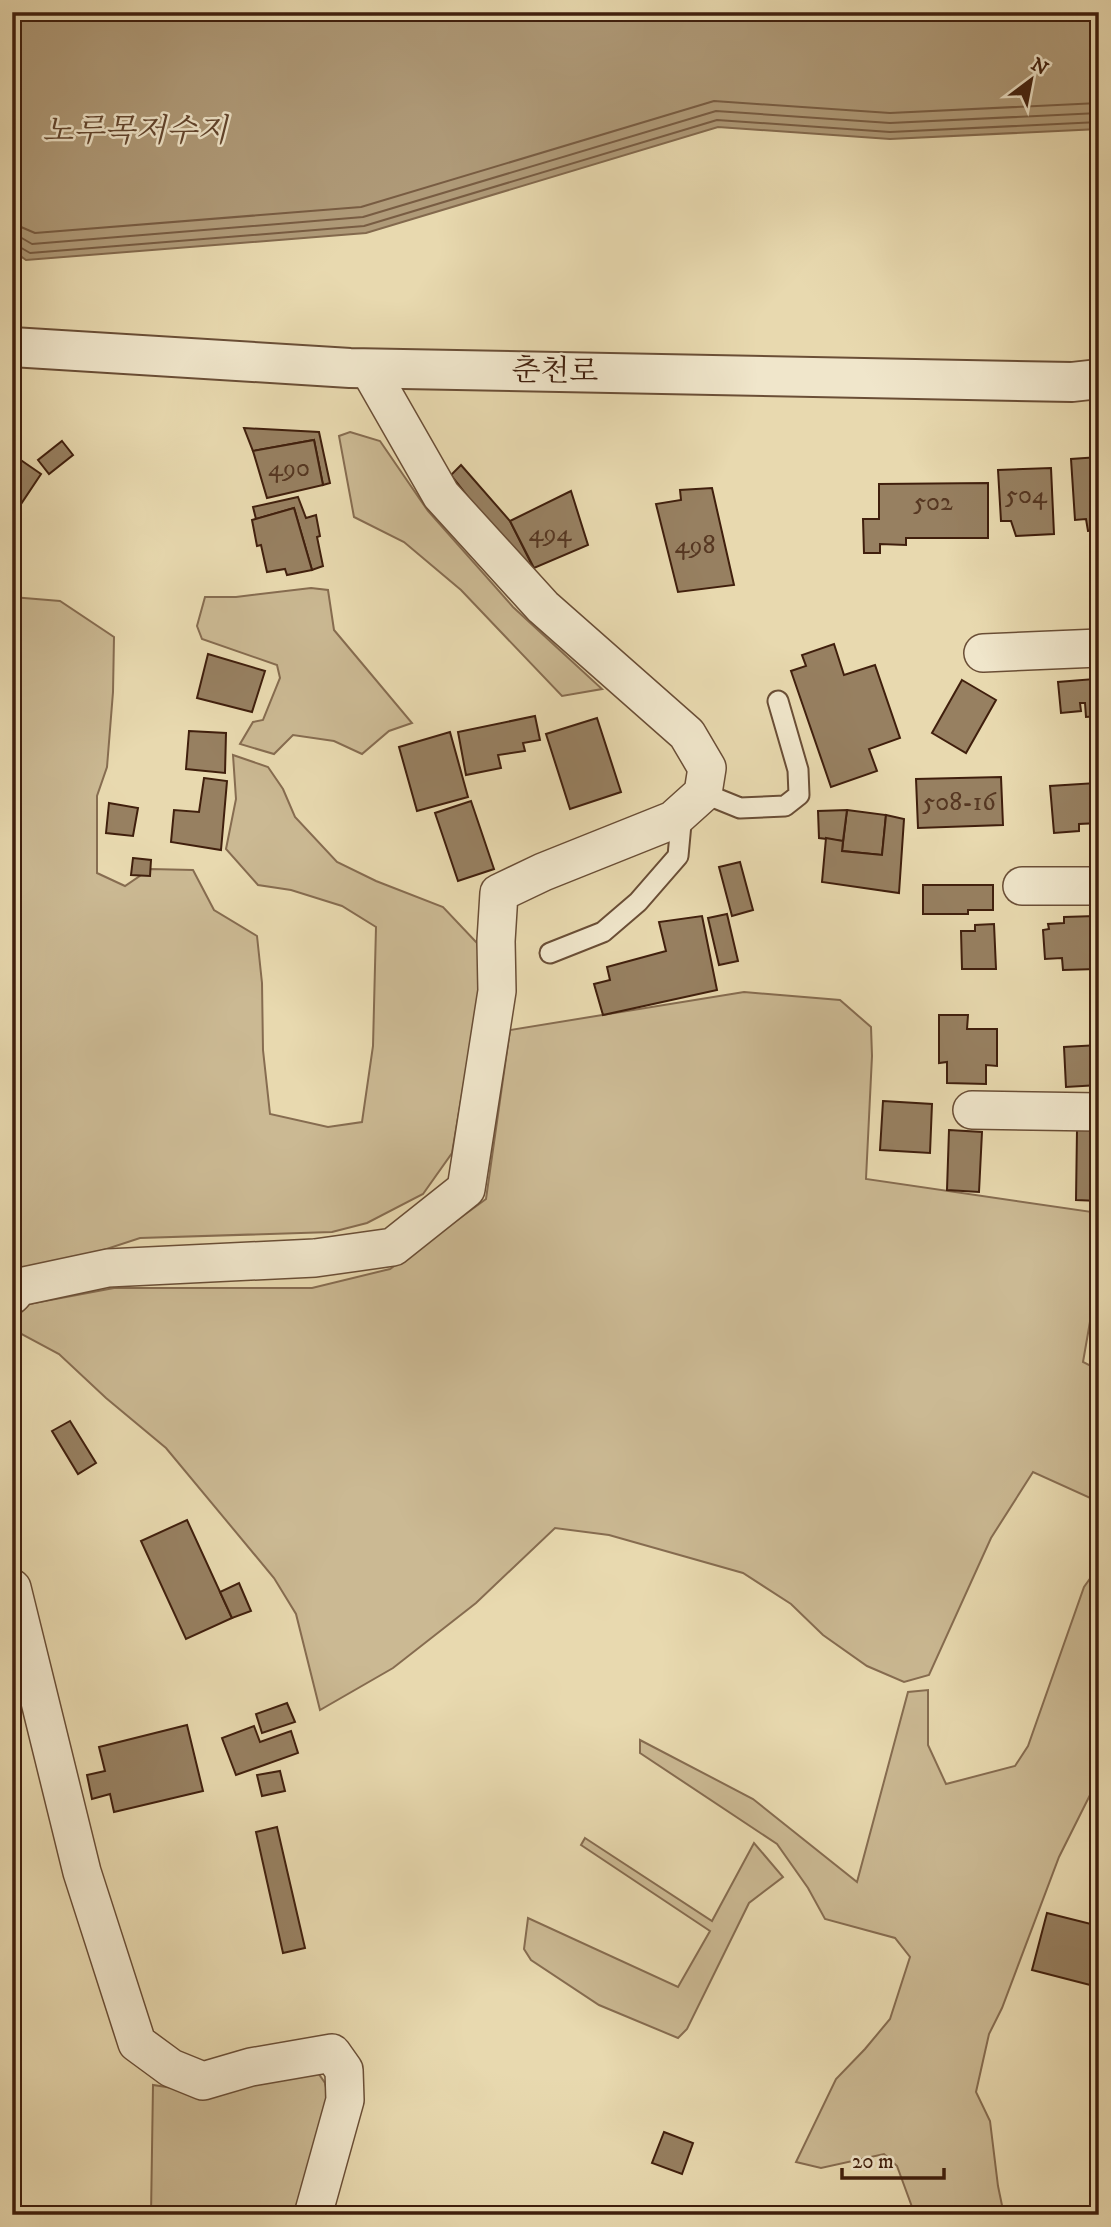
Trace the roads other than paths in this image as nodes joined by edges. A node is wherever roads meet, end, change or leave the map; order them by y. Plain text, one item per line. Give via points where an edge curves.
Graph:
1 (12, 348) edge
2 (369, 369) junction
3 (1099, 379) edge
4 (1099, 648) edge
5 (983, 653) dead end
6 (778, 701) dead end
7 (692, 802) junction
8 (1022, 886) dead end
9 (1099, 886) edge
10 (550, 953) dead end
11 (972, 1110) dead end
12 (1099, 1112) edge
13 (12, 1295) edge
14 (12, 1587) edge
15 (313, 2215) edge

1 - 2 street, 춘천로
2 - 3 street, 춘천로 via 1072,383
2 - 7 street via 441,495 543,607 687,734 706,768
4 - 5 street
6 - 7 lane via 798,770 799,795 785,806 740,808
7 - 10 lane via 678,856 638,902 603,932
7 - 13 street via 673,820 499,894 497,991 466,1189 393,1247 315,1258 108,1268 19,1287
8 - 9 street
11 - 12 street
14 - 15 street via 82,1872 137,2043 170,2068 203,2081 332,2053 344,2070 345,2100

